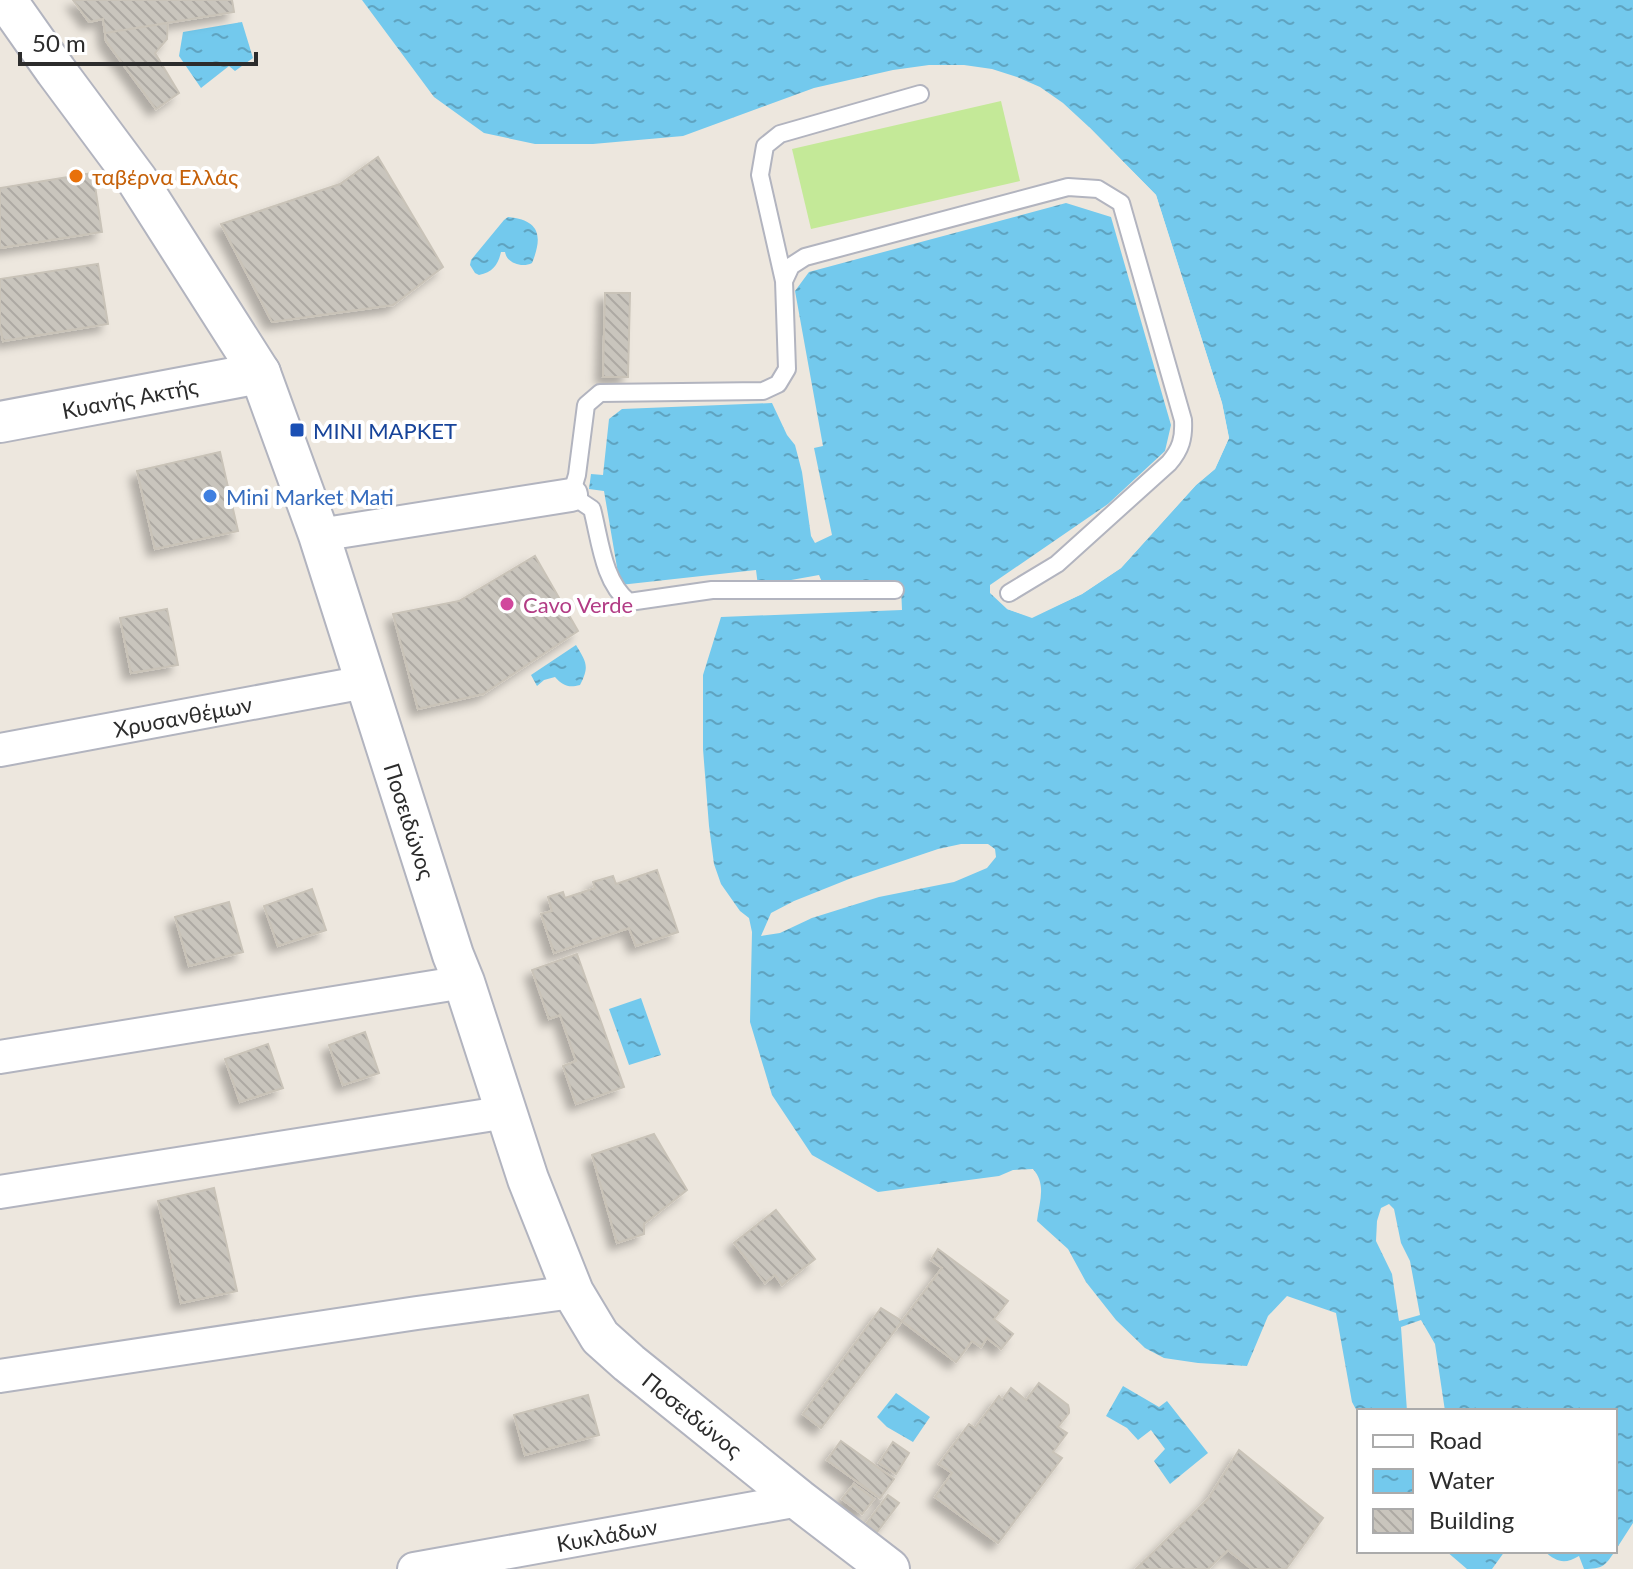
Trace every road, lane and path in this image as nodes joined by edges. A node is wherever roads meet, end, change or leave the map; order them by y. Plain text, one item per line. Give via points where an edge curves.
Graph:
1 (6, 0) edge
2 (0, 1) edge
3 (920, 94) dead end
4 (784, 281) junction
5 (260, 373) junction
6 (0, 422) edge
7 (571, 495) junction
8 (319, 535) junction
9 (895, 590) dead end
10 (1009, 593) dead end
11 (365, 682) junction
12 (0, 750) edge
13 (464, 982) junction
14 (0, 1057) edge
15 (507, 1112) junction
16 (0, 1192) edge
17 (573, 1292) junction
18 (0, 1376) edge
19 (799, 1500) junction
20 (414, 1569) edge
21 (889, 1569) edge

1 - 2 street
1 - 5 street, Ποσειδώνος via 137,180
3 - 4 lane via 780,134 765,146 760,175
4 - 7 lane via 787,369 778,384 763,391 600,393 586,405
4 - 10 lane via 791,266 805,257 1068,187 1098,189 1121,203 1184,437 1179,452 1147,484 1057,564
5 - 6 street, Κυανής Ακτής
5 - 8 street, Ποσειδώνος
7 - 8 street
7 - 9 lane via 592,509 607,567 629,602 712,590
8 - 11 street, Ποσειδώνος
11 - 12 street, Χρυσανθέμων
11 - 13 street, Ποσειδώνος
13 - 14 street
13 - 15 street, Ποσειδώνος
15 - 16 street
15 - 17 street, Ποσειδώνος
17 - 18 street
17 - 19 street, Ποσειδώνος via 600,1337
19 - 20 street, Κυκλάδων
19 - 21 street, Ποσειδώνος

